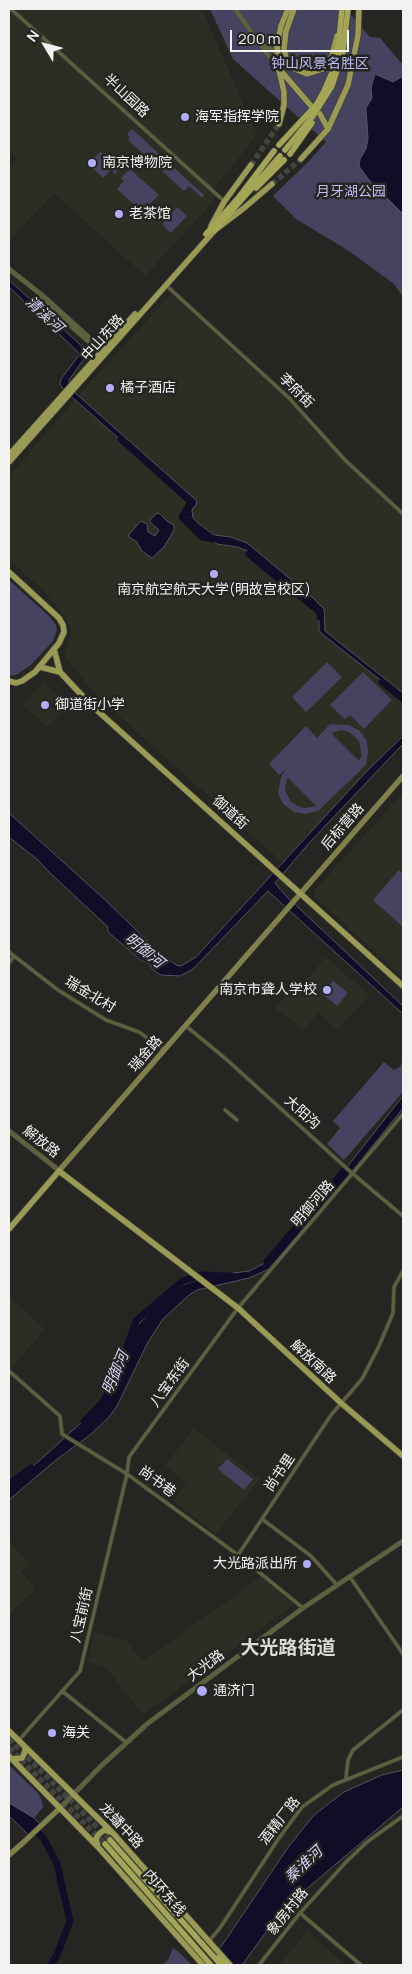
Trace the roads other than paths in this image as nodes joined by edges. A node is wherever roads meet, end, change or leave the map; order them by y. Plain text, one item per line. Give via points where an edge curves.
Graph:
1 (11, 9) edge
2 (235, 9) edge
3 (288, 9) edge
4 (294, 9) edge
5 (341, 9) edge
6 (348, 9) edge
7 (359, 9) edge
8 (260, 44) junction
9 (279, 70) junction
10 (314, 106) junction
11 (320, 114) dead end
12 (279, 124) tunnel mouth
13 (328, 129) junction
14 (301, 159) tunnel mouth
15 (252, 165) tunnel mouth
16 (272, 184) tunnel mouth
17 (224, 202) junction
18 (215, 230) junction
19 (206, 234) junction
20 (9, 269) edge
21 (169, 288) dead end
22 (102, 352) junction
23 (9, 456) edge
24 (9, 462) edge
25 (403, 514) edge
26 (9, 572) edge
27 (54, 650) junction
28 (40, 667) junction
29 (60, 672) junction
30 (9, 681) edge
31 (403, 776) edge
32 (300, 893) junction
33 (9, 952) edge
34 (14, 956) junction
35 (9, 963) edge
36 (403, 986) edge
37 (186, 1026) junction
38 (164, 1050) junction
39 (225, 1110) dead end
40 (403, 1114) edge
41 (237, 1120) dead end
42 (9, 1132) edge
43 (59, 1171) junction
44 (353, 1174) junction
45 (403, 1216) edge
46 (9, 1229) edge
47 (140, 1233) joint
48 (186, 1269) junction
49 (403, 1271) edge
50 (238, 1308) junction
51 (9, 1371) edge
52 (341, 1403) junction
53 (403, 1456) edge
54 (127, 1474) junction
55 (262, 1519) junction
56 (403, 1541) edge
57 (238, 1555) junction
58 (350, 1576) junction
59 (337, 1585) junction
60 (303, 1608) junction
61 (403, 1654) edge
62 (62, 1691) junction
63 (403, 1710) edge
64 (9, 1731) edge
65 (18, 1741) junction
66 (127, 1743) junction
67 (24, 1747) junction
68 (403, 1757) edge
69 (10, 1758) edge
70 (346, 1778) junction
71 (74, 1794) junction
72 (60, 1808) junction
73 (403, 1816) edge
74 (112, 1832) junction
75 (98, 1847) junction
76 (9, 1855) edge
77 (300, 1913) junction
78 (209, 1941) junction
79 (210, 1953) junction
80 (203, 1963) edge
81 (210, 1965) edge
82 (221, 1965) edge
83 (229, 1965) edge
84 (260, 1965) edge
85 (361, 1965) edge

1 - 17 street, 半山园路
2 - 8 street
3 - 9 main road via 276,46
4 - 5 main road via 286,30 284,49 294,69 307,74 323,69 332,56
5 - 10 highway via 335,64
6 - 10 highway via 343,52 332,86 313,116 284,149
7 - 13 main road via 358,35 348,85
8 - 9 street
8 - 9 street via 274,51
9 - 10 main road
9 - 12 main road via 284,92
11 - 13 main road
13 - 14 main road
15 - 17 main road, 中山东路
16 - 18 main road, 中山东路
17 - 19 main road, 中山东路
18 - 19 highway via 279,155
18 - 22 main road, 中山东路
19 - 22 main road, 中山东路
20 - 22 street
21 - 25 street, 李府街 via 289,398 345,460
22 - 23 main road, 中山东路
22 - 24 main road, 中山东路
26 - 27 main road via 62,621 63,637
27 - 28 main road
27 - 29 main road, 御道街
28 - 29 main road
28 - 30 main road via 22,681
29 - 32 main road, 御道街 via 90,704
31 - 32 main road, 后标营路
32 - 36 main road, 御道街
32 - 37 main road, 瑞金路
33 - 34 street, 瑞金北村
34 - 35 street
34 - 38 street, 瑞金北村 via 58,990 106,1020 139,1032
37 - 38 main road, 瑞金路
37 - 44 street, 大阳沟
38 - 43 main road, 瑞金路
39 - 41 street
40 - 44 street, 明御河路
42 - 43 street, 解放路
43 - 46 main road, 瑞金路
43 - 47 street
44 - 45 street, 大阳沟
44 - 50 street, 明御河路
47 - 48 main road
48 - 50 main road
48 - 50 street, 解放南路
49 - 52 street, 尚书里 via 394,1287 393,1313 378,1346 362,1379
50 - 52 street, 解放南路
50 - 54 street, 八宝东街 via 129,1457
51 - 54 street, 尚书巷 via 60,1416 62,1434
52 - 53 street, 解放南路
52 - 55 street, 尚书里
54 - 57 street, 尚书巷
54 - 62 street, 八宝前街 via 80,1671
55 - 57 street, 尚书里
55 - 59 street via 310,1556
56 - 58 street, 大光路
57 - 60 street, 尚书巷
58 - 59 street, 大光路
58 - 61 street
59 - 60 street, 大光路
60 - 66 street, 大光路 via 147,1724
62 - 65 street, 八宝前街
62 - 66 street
63 - 70 street via 353,1750
64 - 65 main road, 龙蟠中路
65 - 67 main road, 龙蟠中路
66 - 71 street, 大光路
67 - 69 main road via 26,1752 22,1758
67 - 71 main road, 龙蟠中路
68 - 70 street, 酒精厂路
69 - 72 main road
70 - 78 street, 酒精厂路 via 302,1807
71 - 72 street, 大光路
71 - 74 main road, 龙蟠中路
72 - 75 main road
72 - 76 main road, bridge
73 - 77 street, 象房村路 via 367,1842
74 - 75 main road via 104,1830 98,1835
74 - 78 main road, 龙蟠中路
75 - 80 main road
77 - 84 street, 象房村路
77 - 85 street
78 - 83 main road, 龙蟠中路
79 - 80 highway, 内环东线 via 107,1842
79 - 82 highway
79 - 83 highway
80 - 81 highway, 内环东线

